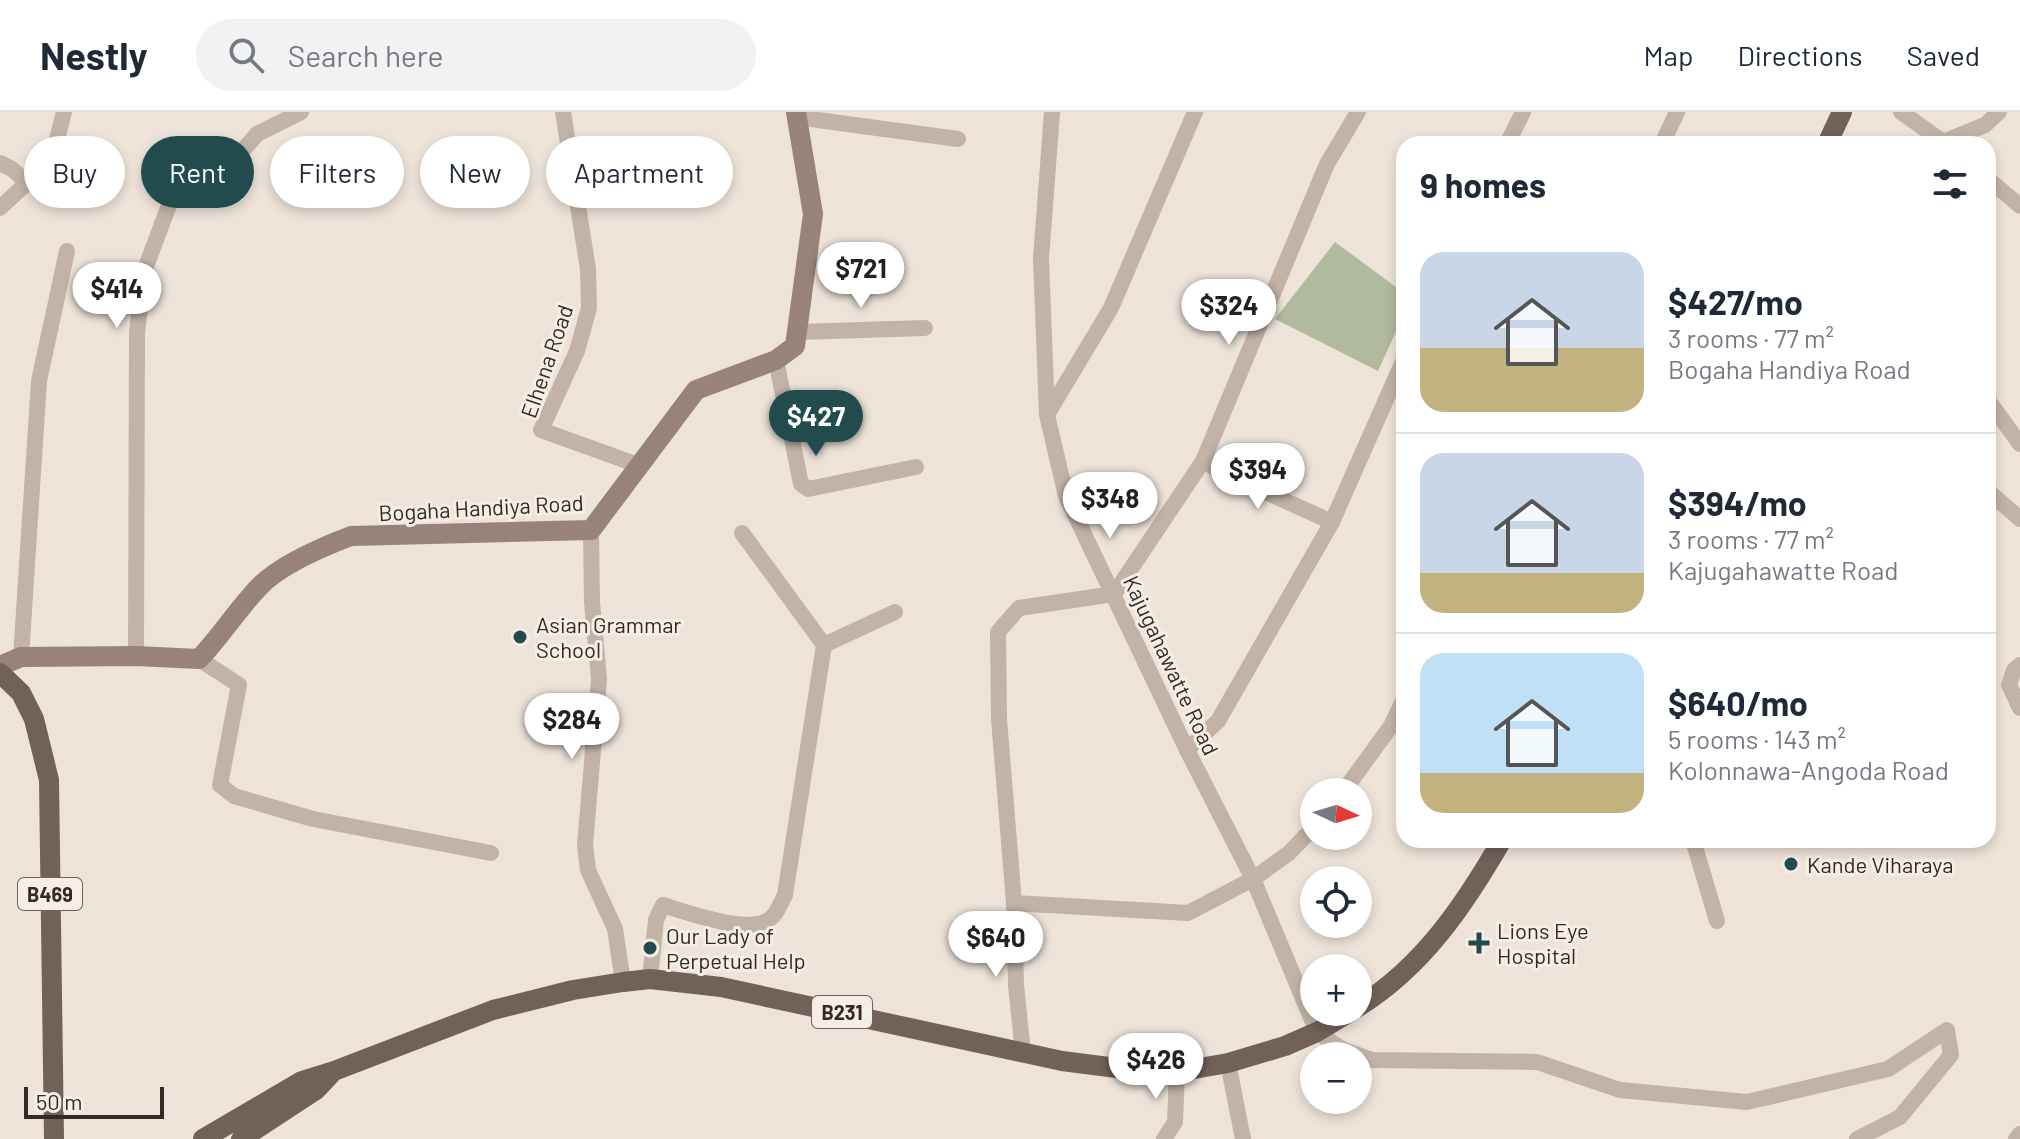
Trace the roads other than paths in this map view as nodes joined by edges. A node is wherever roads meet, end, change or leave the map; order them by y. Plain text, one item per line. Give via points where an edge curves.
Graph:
1 (64, 112) edge
2 (301, 112) edge
3 (563, 112) edge
4 (1052, 112) edge
5 (1195, 112) edge
6 (1358, 112) edge
7 (1523, 112) edge
8 (1677, 112) edge
9 (1842, 112) edge
10 (1901, 112) edge
11 (1999, 112) edge
12 (796, 115) edge
13 (58, 136) edge
14 (1511, 136) edge
15 (1666, 136) edge
16 (1831, 136) edge
17 (1934, 136) edge
18 (1960, 136) edge
19 (958, 139) dead end
20 (0, 163) edge
21 (24, 180) edge
22 (24, 186) edge
23 (1996, 186) edge
24 (2020, 206) edge
25 (0, 208) edge
26 (67, 251) dead end
27 (925, 328) dead end
28 (798, 332) junction
29 (776, 360) junction
30 (1396, 377) edge
31 (1996, 411) edge
32 (1047, 415) junction
33 (2020, 444) edge
34 (1203, 461) junction
35 (638, 465) junction
36 (916, 467) dead end
37 (1996, 498) edge
38 (2020, 519) edge
39 (1332, 522) junction
40 (591, 530) junction
41 (742, 533) dead end
42 (1114, 594) junction
43 (895, 612) dead end
44 (824, 645) junction
45 (136, 656) junction
46 (21, 657) junction
47 (199, 659) junction
48 (2020, 665) edge
49 (0, 666) edge
50 (0, 673) edge
51 (2020, 708) edge
52 (1396, 716) edge
53 (1187, 750) junction
54 (1353, 778) edge
55 (1300, 842) edge
56 (1497, 848) edge
57 (1695, 848) edge
58 (491, 853) dead end
59 (1253, 879) junction
60 (1014, 903) junction
61 (1717, 921) dead end
62 (650, 979) junction
63 (623, 982) junction
64 (1372, 998) edge
65 (1327, 1026) edge
66 (1317, 1032) junction
67 (1023, 1053) junction
68 (1228, 1063) junction
69 (334, 1071) junction
70 (1177, 1072) junction
71 (54, 1118) junction
72 (2020, 1134) edge
73 (247, 1137) edge
74 (54, 1139) edge
75 (67, 1139) edge
76 (203, 1139) edge
77 (1164, 1139) edge
78 (1243, 1139) edge
79 (1857, 1139) edge
80 (2016, 1139) edge

1 - 13 street
2 - 45 street via 257,134 240,154 201,156 184,165 144,272 137,333
3 - 35 street, Elhena Road via 588,269 589,308 577,351 541,430
4 - 32 street, Kajugahawatte Road via 1041,259
5 - 32 street via 1111,308
6 - 34 street via 1327,164
7 - 14 street
8 - 15 street
9 - 16 main road
10 - 17 street
11 - 18 street
12 - 19 street
12 - 28 street via 813,214
20 - 21 street
22 - 25 street
23 - 24 street
26 - 46 street via 39,381
27 - 28 street
28 - 29 street via 795,346
29 - 35 street, Bogaha Handiya Road via 696,390
29 - 36 street via 801,484 808,489
30 - 39 street
31 - 33 street
32 - 42 street, Kajugahawatte Road via 1066,496
34 - 39 street
34 - 42 street
35 - 40 street, Bogaha Handiya Road
37 - 38 street
39 - 53 street via 1218,721
40 - 47 street, Bogaha Handiya Road via 351,536 314,550 260,585
40 - 63 street via 599,679 585,845 588,870 615,929
41 - 44 street
42 - 53 street, Kajugahawatte Road
42 - 60 street via 1019,608 998,632 999,719
43 - 44 street
44 - 62 street via 785,895 771,919 758,924 713,921 663,905 656,920
45 - 46 street
45 - 47 street
46 - 49 street
47 - 58 street via 239,685 220,785 234,796 313,819
48 - 51 street via 2009,685
50 - 71 main road, B469 via 21,693 34,719 49,780
52 - 54 street
53 - 59 street, Kajugahawatte Road
55 - 59 street
56 - 64 main road via 1441,934
57 - 61 street
59 - 60 street via 1188,913
59 - 66 street, Kajugahawatte Road
60 - 67 street
62 - 63 main road, B231
62 - 67 main road, B231 via 721,987
63 - 69 main road, B231 via 493,1010
65 - 66 main road, B231
66 - 68 main road, B231
66 - 79 street via 1372,1060 1537,1062 1620,1090 1747,1102 1888,1069 1947,1030 1951,1055 1900,1117
67 - 70 main road, B231 via 1100,1067
68 - 70 main road, B231
68 - 78 street
69 - 73 main road, B231 via 316,1090
69 - 76 main road, B231 via 302,1081
70 - 77 street via 1175,1122
71 - 74 main road, B469
71 - 75 main road
72 - 80 street

